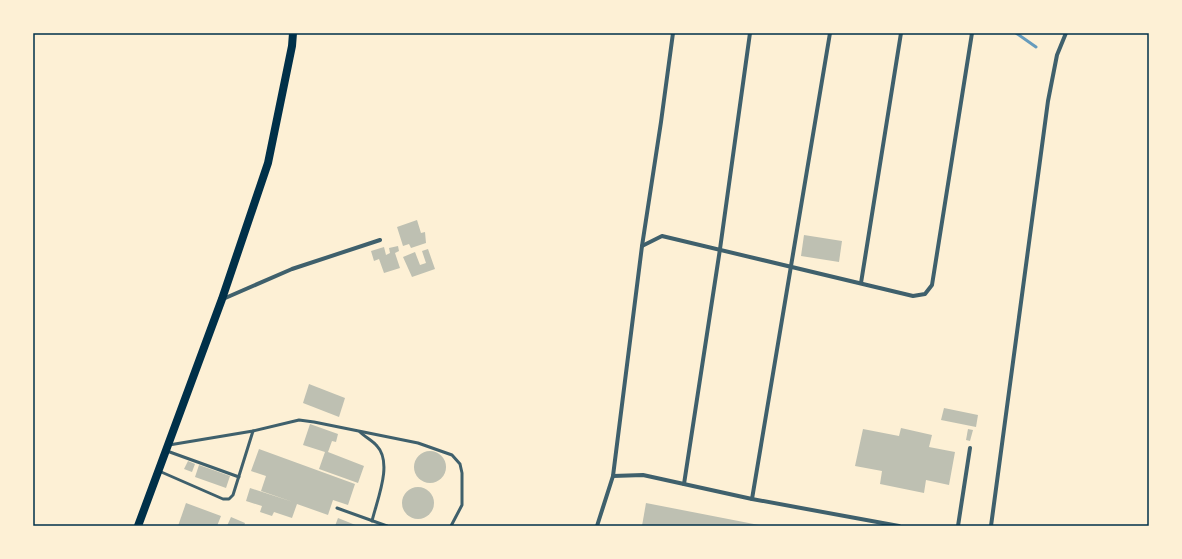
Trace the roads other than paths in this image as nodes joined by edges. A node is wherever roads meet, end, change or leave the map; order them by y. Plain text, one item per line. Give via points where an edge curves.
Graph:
1 (293, 33) edge
2 (673, 33) edge
3 (750, 33) edge
4 (830, 33) edge
5 (901, 33) edge
6 (972, 33) edge
7 (1066, 33) edge
8 (380, 240) dead end
9 (642, 246) junction
10 (720, 249) junction
11 (792, 267) junction
12 (861, 283) junction
13 (222, 299) junction
14 (253, 431) junction
15 (359, 432) junction
16 (166, 448) junction
17 (970, 448) dead end
18 (158, 470) junction
19 (613, 476) junction
20 (238, 477) junction
21 (684, 484) junction
22 (752, 499) junction
23 (337, 508) dead end
24 (372, 521) junction
25 (138, 526) edge
26 (387, 526) edge
27 (451, 526) edge
28 (597, 526) edge
29 (900, 526) edge
30 (958, 526) edge
31 (991, 526) edge

1 - 13 main road via 268,163
2 - 9 street
3 - 10 street
4 - 11 street
5 - 12 street
6 - 12 street via 932,285 925,294 913,296
7 - 31 street via 1056,55 1048,101
8 - 13 street via 292,269
9 - 10 street via 662,236
9 - 19 street
10 - 11 street
10 - 21 street
11 - 12 street
11 - 22 street
13 - 16 main road
14 - 15 lane via 299,420
14 - 16 lane
14 - 20 lane
15 - 24 lane via 378,446 384,458 385,470
15 - 27 lane via 418,443 452,455 460,464 462,473 462,505
16 - 18 main road
16 - 20 lane
17 - 30 street
18 - 20 lane via 223,499 229,499 233,495
18 - 25 main road
19 - 21 street via 643,475
19 - 28 street
21 - 22 street
22 - 29 street
23 - 24 lane
24 - 26 lane

